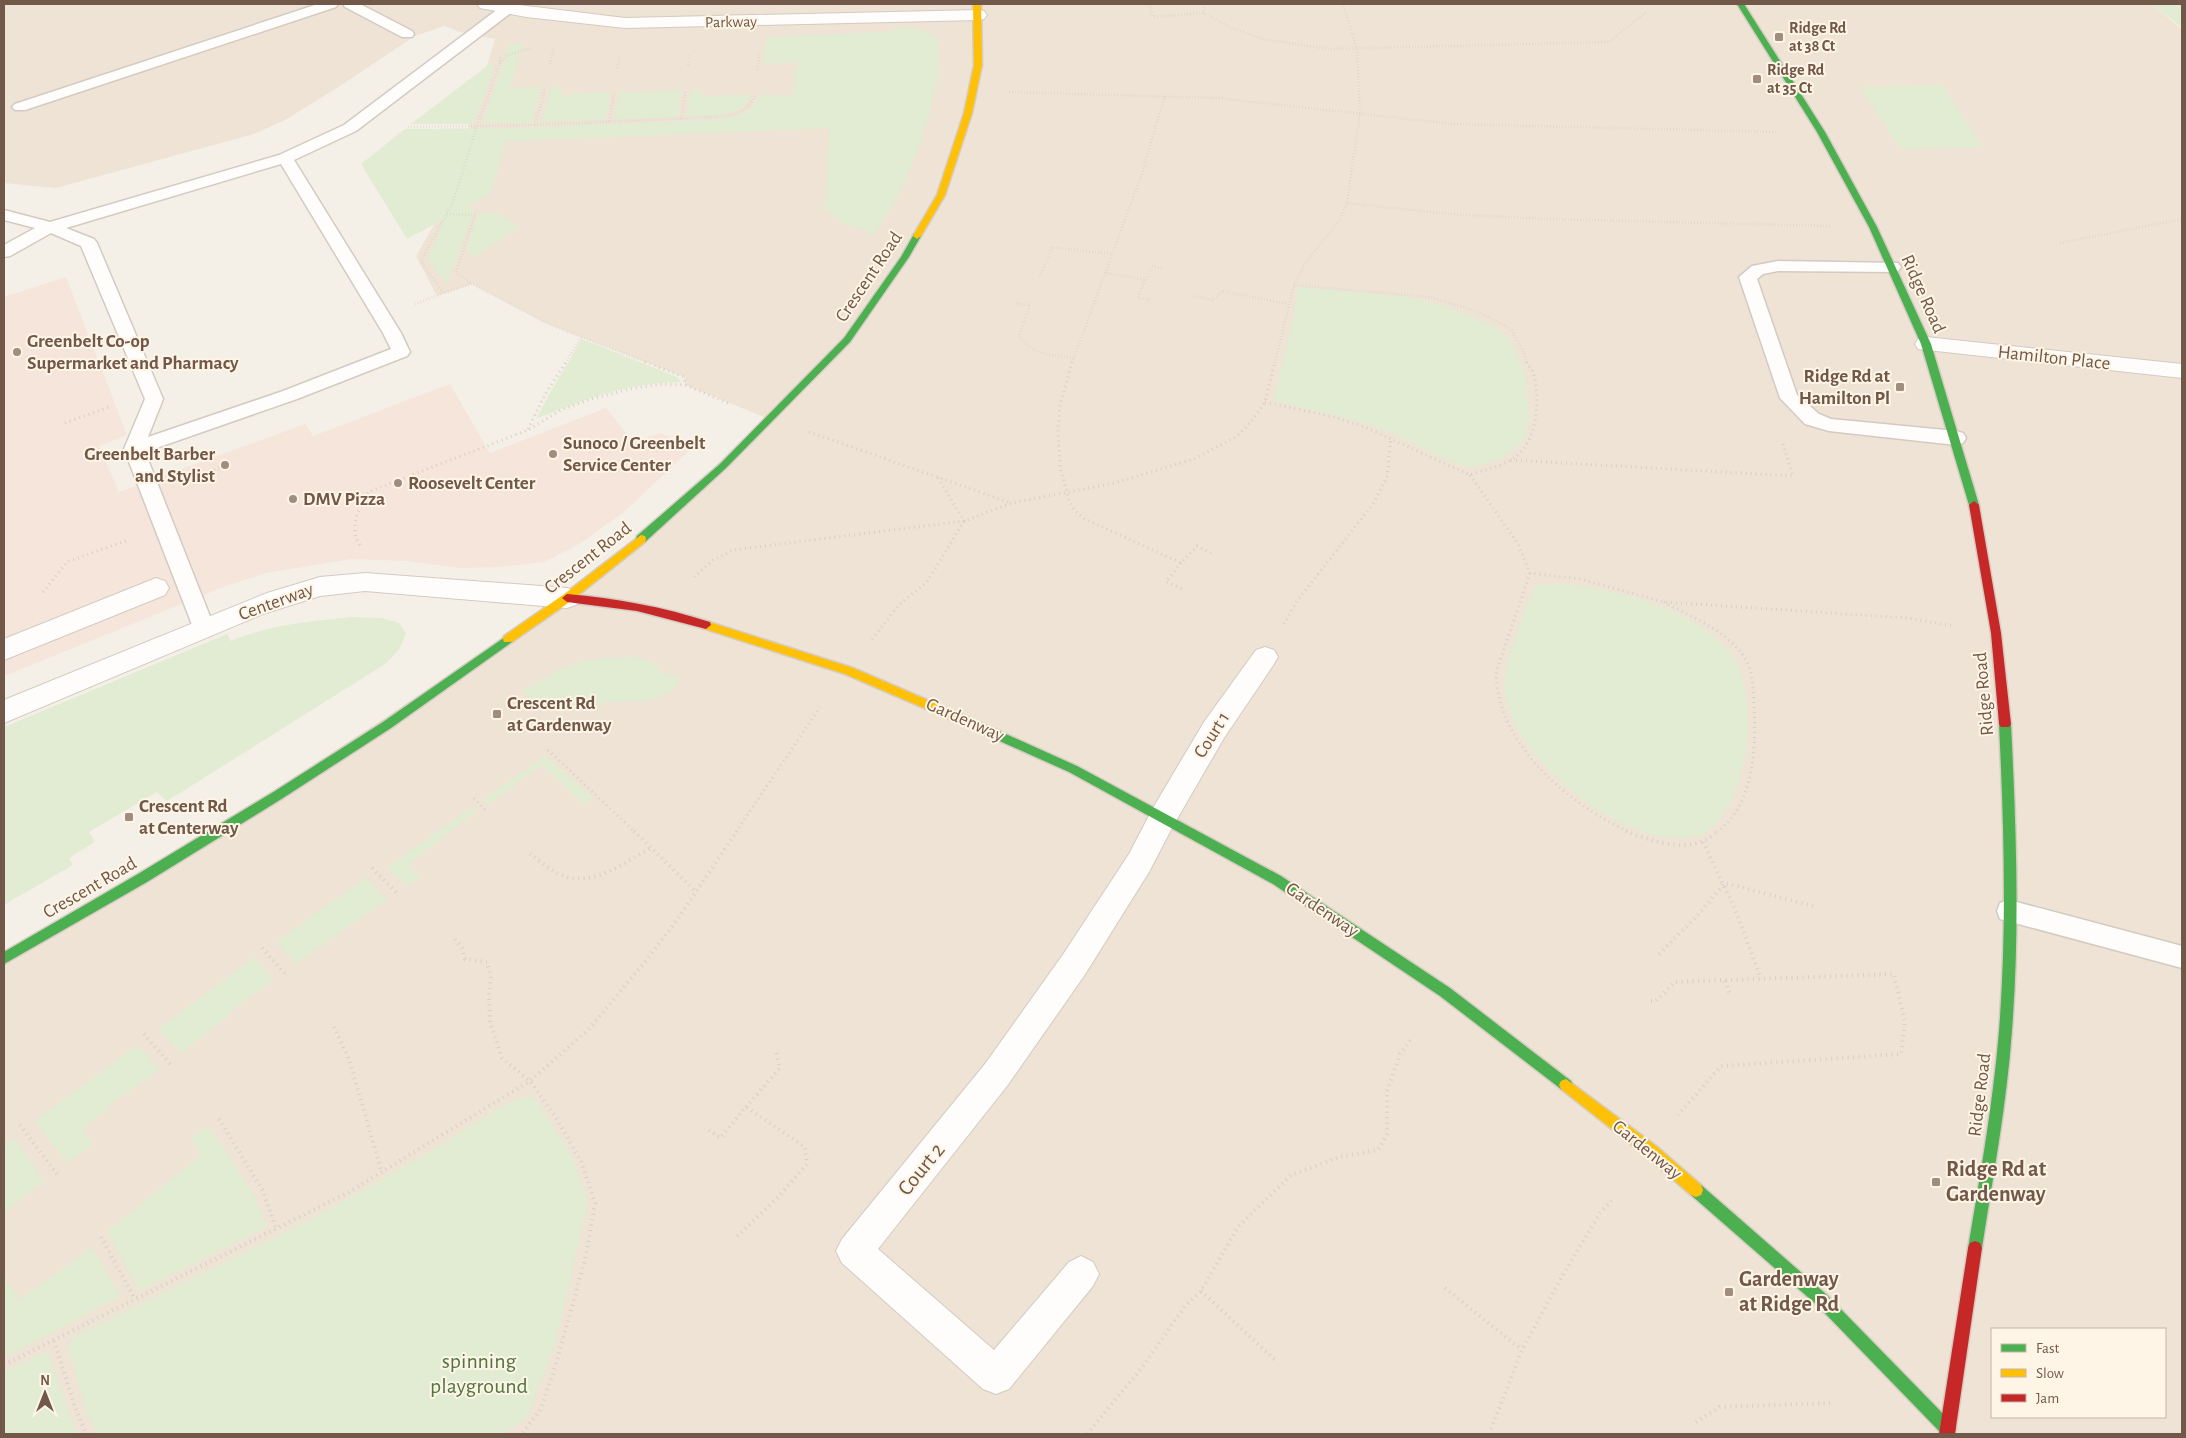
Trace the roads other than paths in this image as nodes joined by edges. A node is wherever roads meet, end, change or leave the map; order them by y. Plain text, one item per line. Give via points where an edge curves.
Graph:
1 (331, 4) edge
2 (350, 4) edge
3 (486, 4) edge
4 (1740, 4) edge
5 (506, 9) junction
6 (978, 9) edge
7 (407, 34) dead end
8 (20, 107) dead end
9 (286, 158) junction
10 (4, 214) edge
11 (50, 228) junction
12 (4, 252) edge
13 (1892, 267) junction
14 (1926, 344) junction
15 (2182, 371) edge
16 (1956, 438) junction
17 (134, 449) junction
18 (156, 588) dead end
19 (567, 598) junction
20 (204, 629) junction
21 (4, 650) edge
22 (1265, 657) road end
23 (4, 712) edge
24 (1163, 817) junction
25 (2009, 911) junction
26 (2182, 957) edge
27 (4, 958) edge
28 (1081, 1274) dead end
29 (1950, 1433) edge

1 - 8 lane
2 - 7 lane
3 - 5 street, Parkway
4 - 13 street, Ridge Road via 1821,132
5 - 6 street, Parkway via 592,20 651,23
5 - 9 lane via 350,128
6 - 19 street, Crescent Road via 978,65 968,113 941,195 905,257 848,340 702,486
9 - 11 lane
9 - 17 lane via 402,352
10 - 11 lane
11 - 12 lane
11 - 17 lane via 88,243 154,399
13 - 14 street, Ridge Road
13 - 16 lane via 1778,266 1758,270 1748,277 1789,398 1812,419 1847,428
14 - 15 street, Hamilton Place
14 - 16 street, Ridge Road
16 - 25 street, Ridge Road via 1972,496 1996,633 2011,834
17 - 20 lane
18 - 21 street
19 - 20 street, Centerway via 345,582 312,587
19 - 24 street, Gardenway via 628,604 848,671 931,704 1073,768
19 - 27 street, Crescent Road via 370,736 250,813
20 - 23 street, Centerway
22 - 24 street, Court 1 via 1214,730
24 - 28 street, Court 2 via 1140,863 996,1075 854,1251 996,1376
24 - 29 street, Gardenway via 1277,880 1405,964 1651,1151 1822,1300
25 - 26 lane
25 - 29 street, Ridge Road via 2001,1075

